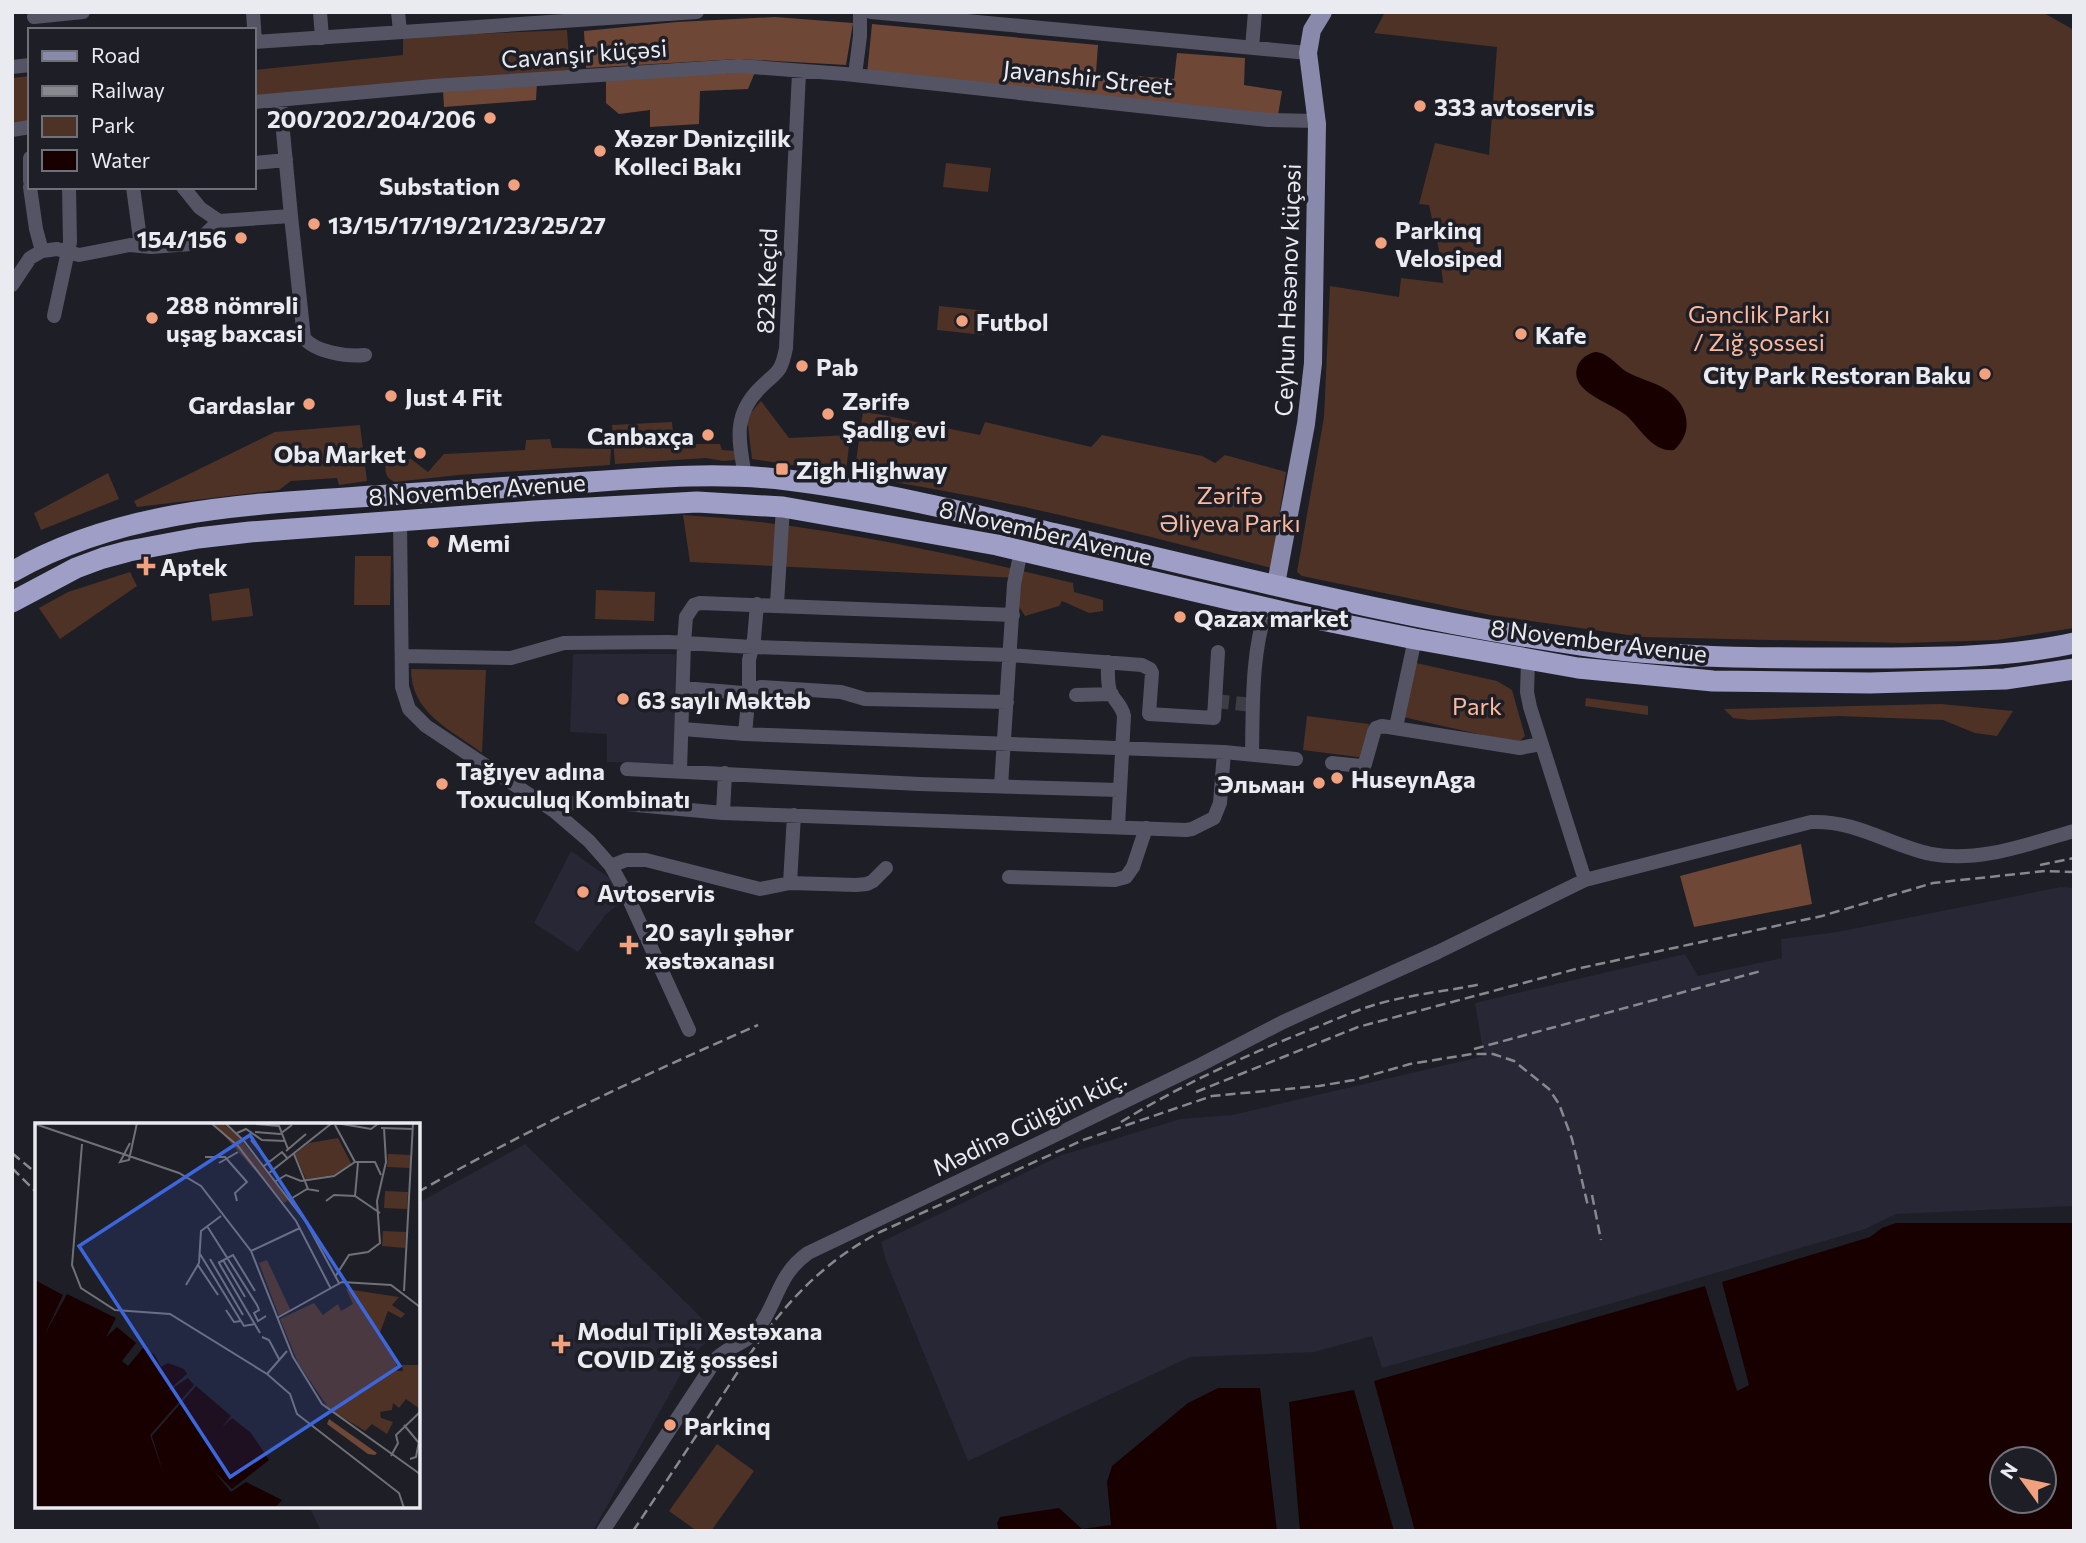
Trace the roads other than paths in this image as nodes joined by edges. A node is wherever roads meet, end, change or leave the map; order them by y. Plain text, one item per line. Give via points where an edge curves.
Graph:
1 (83, 12) edge
2 (320, 12) edge
3 (398, 12) edge
4 (697, 12) edge
5 (860, 12) edge
6 (871, 12) edge
7 (1255, 12) edge
8 (1323, 12) edge
9 (574, 17) edge
10 (34, 20) edge
11 (400, 32) junction
12 (322, 38) junction
13 (256, 42) edge
14 (1252, 47) junction
15 (1308, 53) junction
16 (799, 72) junction
17 (855, 75) junction
18 (280, 100) junction
19 (256, 102) edge
20 (1317, 121) junction
21 (286, 160) junction
22 (256, 163) edge
23 (30, 189) edge
24 (69, 189) edge
25 (133, 189) edge
26 (185, 189) edge
27 (291, 216) junction
28 (219, 221) junction
29 (141, 246) junction
30 (42, 251) junction
31 (67, 253) junction
32 (12, 285) edge
33 (54, 316) dead end
34 (365, 355) dead end
35 (745, 476) junction
36 (783, 507) junction
37 (400, 521) junction
38 (1021, 551) junction
39 (12, 572) edge
40 (1276, 584) junction
41 (12, 602) edge
42 (757, 604) junction
43 (777, 604) junction
44 (1267, 608) junction
45 (1013, 615) junction
46 (1415, 639) junction
47 (684, 643) junction
48 (2074, 643) edge
49 (752, 647) junction
50 (1218, 652) dead end
51 (1010, 655) junction
52 (402, 656) junction
53 (1528, 661) junction
54 (1108, 662) junction
55 (2074, 669) edge
56 (683, 688) junction
57 (749, 691) junction
58 (1112, 694) junction
59 (1076, 695) dead end
60 (1007, 702) junction
61 (1396, 727) junction
62 (682, 729) junction
63 (745, 734) junction
64 (1541, 744) junction
65 (1004, 745) junction
66 (1123, 748) junction
67 (1224, 752) junction
68 (1252, 755) junction
69 (1296, 759) dead end
70 (1332, 763) dead end
71 (627, 769) dead end
72 (680, 771) junction
73 (725, 773) junction
74 (1001, 786) junction
75 (1119, 790) junction
76 (554, 811) junction
77 (723, 813) junction
78 (794, 815) junction
79 (1118, 827) junction
80 (1146, 828) junction
81 (2074, 831) edge
82 (611, 866) junction
83 (886, 868) dead end
84 (1009, 877) dead end
85 (1585, 880) junction
86 (790, 883) junction
87 (689, 1030) dead end
88 (603, 1531) edge

1 - 10 street
2 - 12 street
3 - 11 street
4 - 9 street
5 - 17 street
6 - 14 street, Javanshir Street
7 - 14 street
8 - 15 main road via 1312,30
9 - 11 street
11 - 12 street
12 - 13 street
14 - 15 street, Javanshir Street
15 - 20 main road, Ceyhun Həsənov küçəsi
16 - 17 street, Cavanşir küçəsi
16 - 18 street, Cavanşir küçəsi via 739,66
16 - 35 street, 823 Keçid via 786,348 779,372 758,390 742,414 739,437
17 - 20 street, Javanshir Street via 1268,120
18 - 19 street, Cavanşir küçəsi
18 - 21 street
20 - 40 main road, Ceyhun Həsənov küçəsi via 1312,375
21 - 22 street
21 - 27 street
23 - 30 street
24 - 31 street
25 - 29 street
26 - 28 street
27 - 28 street
27 - 34 street via 303,338 345,356
28 - 29 street via 191,244
29 - 31 street
30 - 31 street
30 - 32 street via 30,258
31 - 33 street
35 - 39 highway, 8 November Avenue via 651,477 190,512 96,534
35 - 40 highway, 8 November Avenue via 838,487
36 - 37 highway, 8 November Avenue via 661,503
36 - 38 highway, 8 November Avenue
36 - 43 street
37 - 41 highway, 8 November Avenue via 250,532 129,551 76,568
37 - 52 street
38 - 44 highway, 8 November Avenue
38 - 45 street
40 - 44 highway
40 - 48 highway, 8 November Avenue via 1584,646 1715,657 2006,653
42 - 43 street
42 - 47 street via 694,605 687,617
42 - 49 street
43 - 45 street
44 - 46 highway, 8 November Avenue
44 - 68 street via 1259,643
45 - 51 street
46 - 53 highway, 8 November Avenue
46 - 61 street
47 - 49 street
47 - 52 street via 564,643 511,658
47 - 56 street
49 - 51 street
49 - 57 street
50 - 54 street via 1214,718 1149,714 1150,669
51 - 54 street
51 - 60 street
52 - 76 street via 404,697 417,718
53 - 55 highway, 8 November Avenue via 1713,681 1992,680
53 - 64 street via 1527,692
54 - 58 street
56 - 57 street
56 - 62 street
57 - 60 street via 761,687 841,692 865,699
57 - 63 street
58 - 59 street
58 - 66 street via 1122,707
60 - 65 street
61 - 64 street via 1520,748
61 - 70 street via 1376,728 1365,764
62 - 63 street
62 - 72 street
63 - 65 street
64 - 85 street
65 - 66 street
65 - 74 street
66 - 67 street
66 - 75 street
67 - 68 street
67 - 80 street via 1220,803 1214,818 1192,829
68 - 69 street
71 - 72 street
72 - 73 street
73 - 74 street
73 - 77 street
74 - 75 street
75 - 79 street
76 - 77 street via 586,802
76 - 82 street
77 - 78 street
78 - 79 street
78 - 86 street
79 - 80 street
80 - 84 street via 1126,877
81 - 85 street, Mədinə Gülgün küç. via 1985,855 1948,856 1832,821 1811,822
82 - 86 street via 646,860 750,887
82 - 87 street
83 - 86 street via 867,884
85 - 88 street, Mədinə Gülgün küç. via 808,1253 793,1263 758,1329 716,1358

